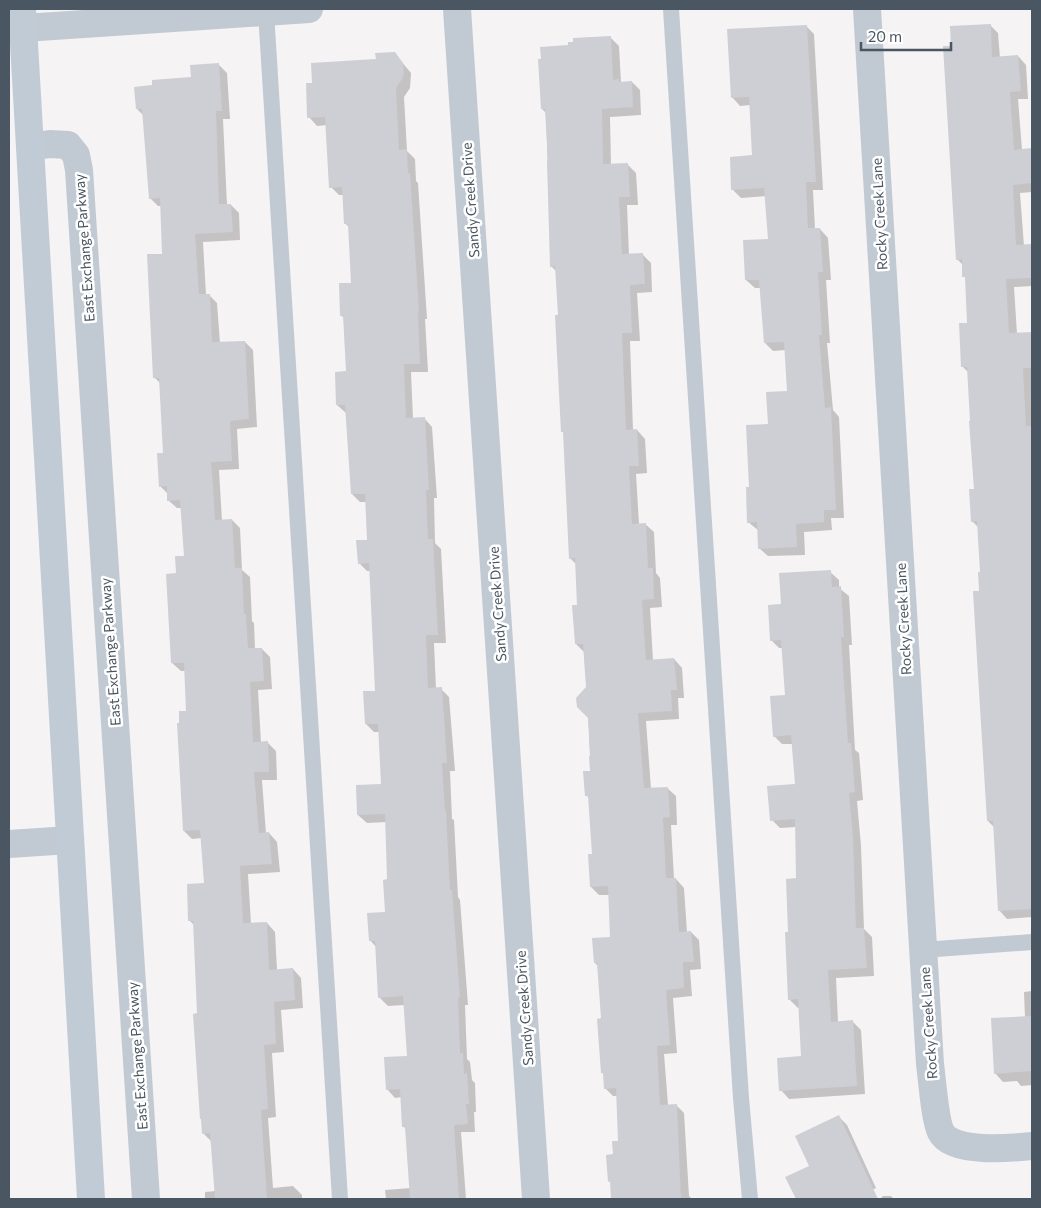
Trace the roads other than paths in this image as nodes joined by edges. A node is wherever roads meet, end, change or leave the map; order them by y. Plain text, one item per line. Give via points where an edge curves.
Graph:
1 (308, 9) edge
2 (457, 9) edge
3 (671, 9) edge
4 (867, 9) edge
5 (266, 12) junction
6 (18, 22) edge
7 (30, 147) junction
8 (70, 840) junction
9 (9, 844) edge
10 (1032, 942) edge
11 (923, 950) junction
12 (1032, 1146) edge
13 (91, 1199) edge
14 (146, 1199) edge
15 (340, 1199) edge
16 (536, 1199) edge
17 (750, 1199) edge

1 - 5 street
2 - 16 street, Sandy Creek Drive
3 - 17 lane
4 - 11 street, Rocky Creek Lane
5 - 6 street
5 - 15 lane
6 - 7 main road
7 - 8 main road
7 - 14 street, East Exchange Parkway via 68,145 76,155 79,170
8 - 9 street
8 - 13 main road
10 - 11 lane
11 - 12 street, Rocky Creek Lane via 930,1064 941,1132 950,1141 971,1147

